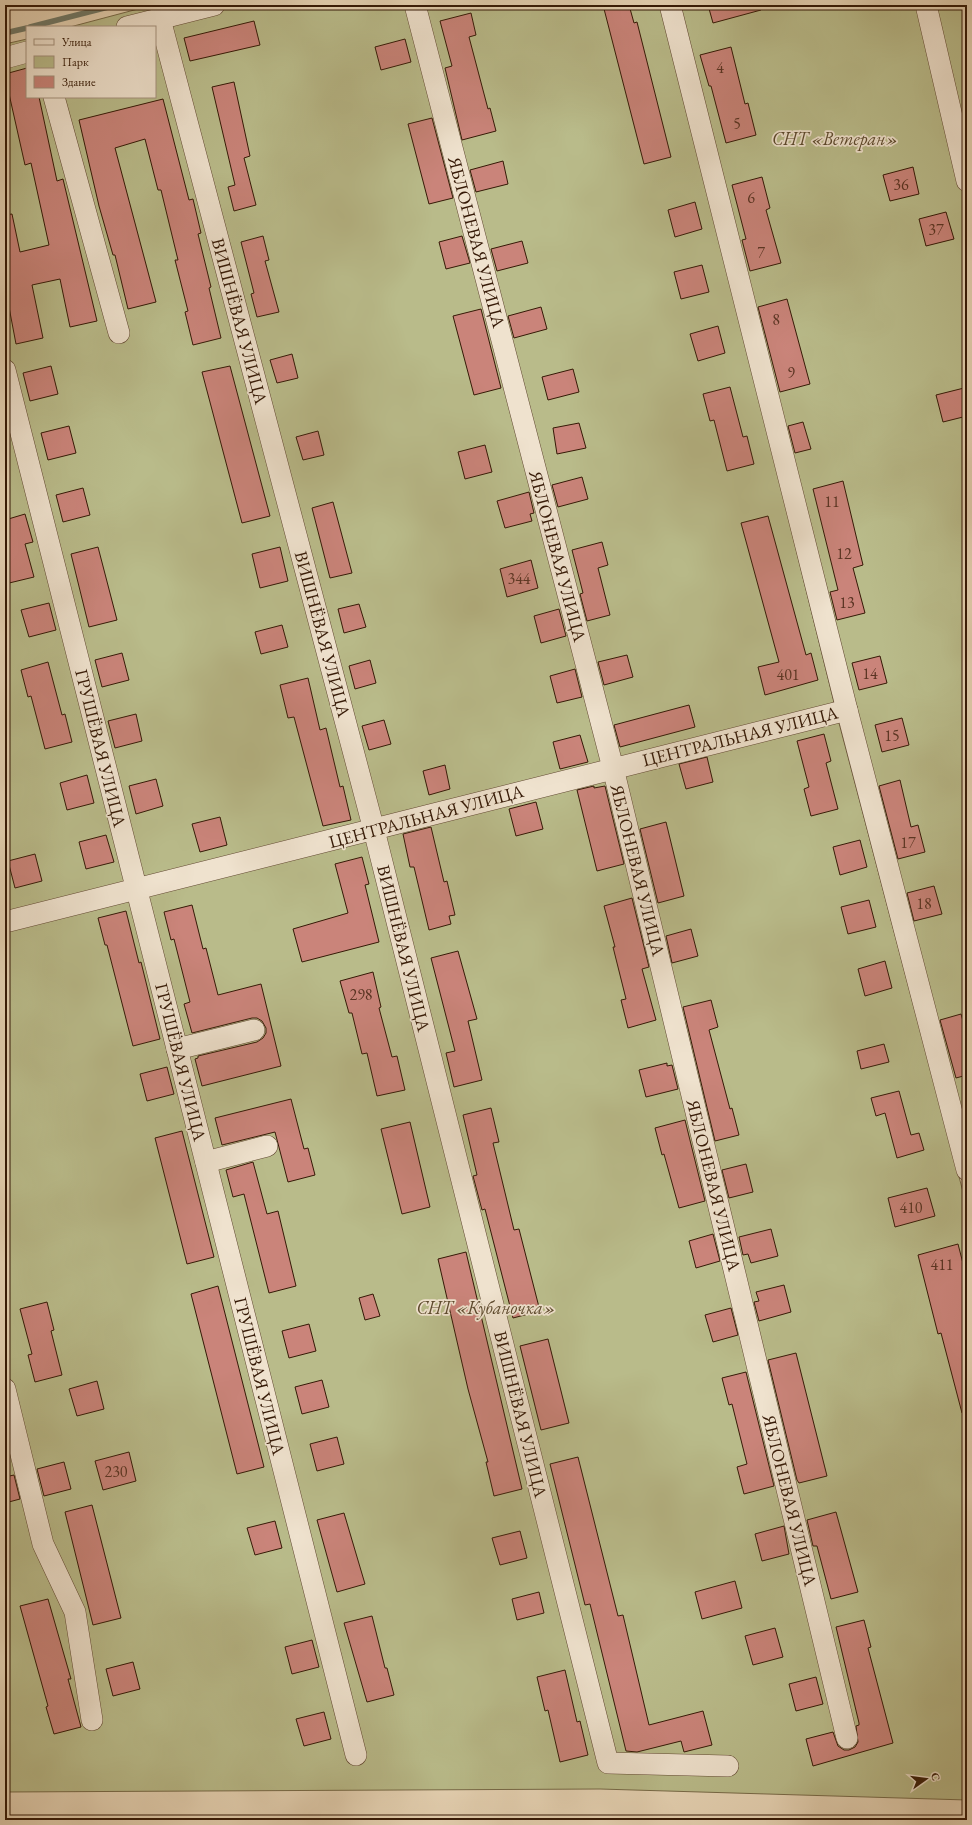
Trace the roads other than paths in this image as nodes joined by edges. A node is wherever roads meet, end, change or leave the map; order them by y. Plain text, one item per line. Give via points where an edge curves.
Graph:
1 (214, 5) edge
2 (415, 5) edge
3 (670, 5) edge
4 (926, 5) edge
5 (160, 19) junction
6 (131, 26) edge
7 (26, 52) edge
8 (5, 58) edge
9 (54, 98) edge
10 (967, 181) edge
11 (118, 333) dead end
12 (5, 370) edge
13 (847, 710) junction
14 (614, 768) junction
15 (374, 830) junction
16 (137, 890) junction
17 (5, 922) edge
18 (254, 1030) dead end
19 (177, 1049) junction
20 (267, 1146) dead end
21 (206, 1162) junction
22 (967, 1170) edge
23 (5, 1389) edge
24 (92, 1720) dead end
25 (847, 1738) dead end
26 (356, 1754) dead end
27 (728, 1766) dead end

1 - 5 street
2 - 14 street, ЯБЛОНЕВАЯ УЛИЦА
3 - 13 street
4 - 10 street
5 - 6 street
5 - 15 street, ВИШНЁВАЯ УЛИЦА
7 - 8 street
9 - 11 street
12 - 16 street, ГРУШЁВАЯ УЛИЦА
13 - 14 street, ЦЕНТРАЛЬНАЯ УЛИЦА
13 - 22 street
14 - 15 street, ЦЕНТРАЛЬНАЯ УЛИЦА
14 - 25 street, ЯБЛОНЕВАЯ УЛИЦА
15 - 16 street, ЦЕНТРАЛЬНАЯ УЛИЦА
15 - 27 street, ВИШНЁВАЯ УЛИЦА via 608,1763
16 - 17 street, ЦЕНТРАЛЬНАЯ УЛИЦА
16 - 19 street, ГРУШЁВАЯ УЛИЦА
18 - 19 street
19 - 21 street, ГРУШЁВАЯ УЛИЦА
20 - 21 street
21 - 26 street, ГРУШЁВАЯ УЛИЦА
23 - 24 street via 42,1544 75,1612

